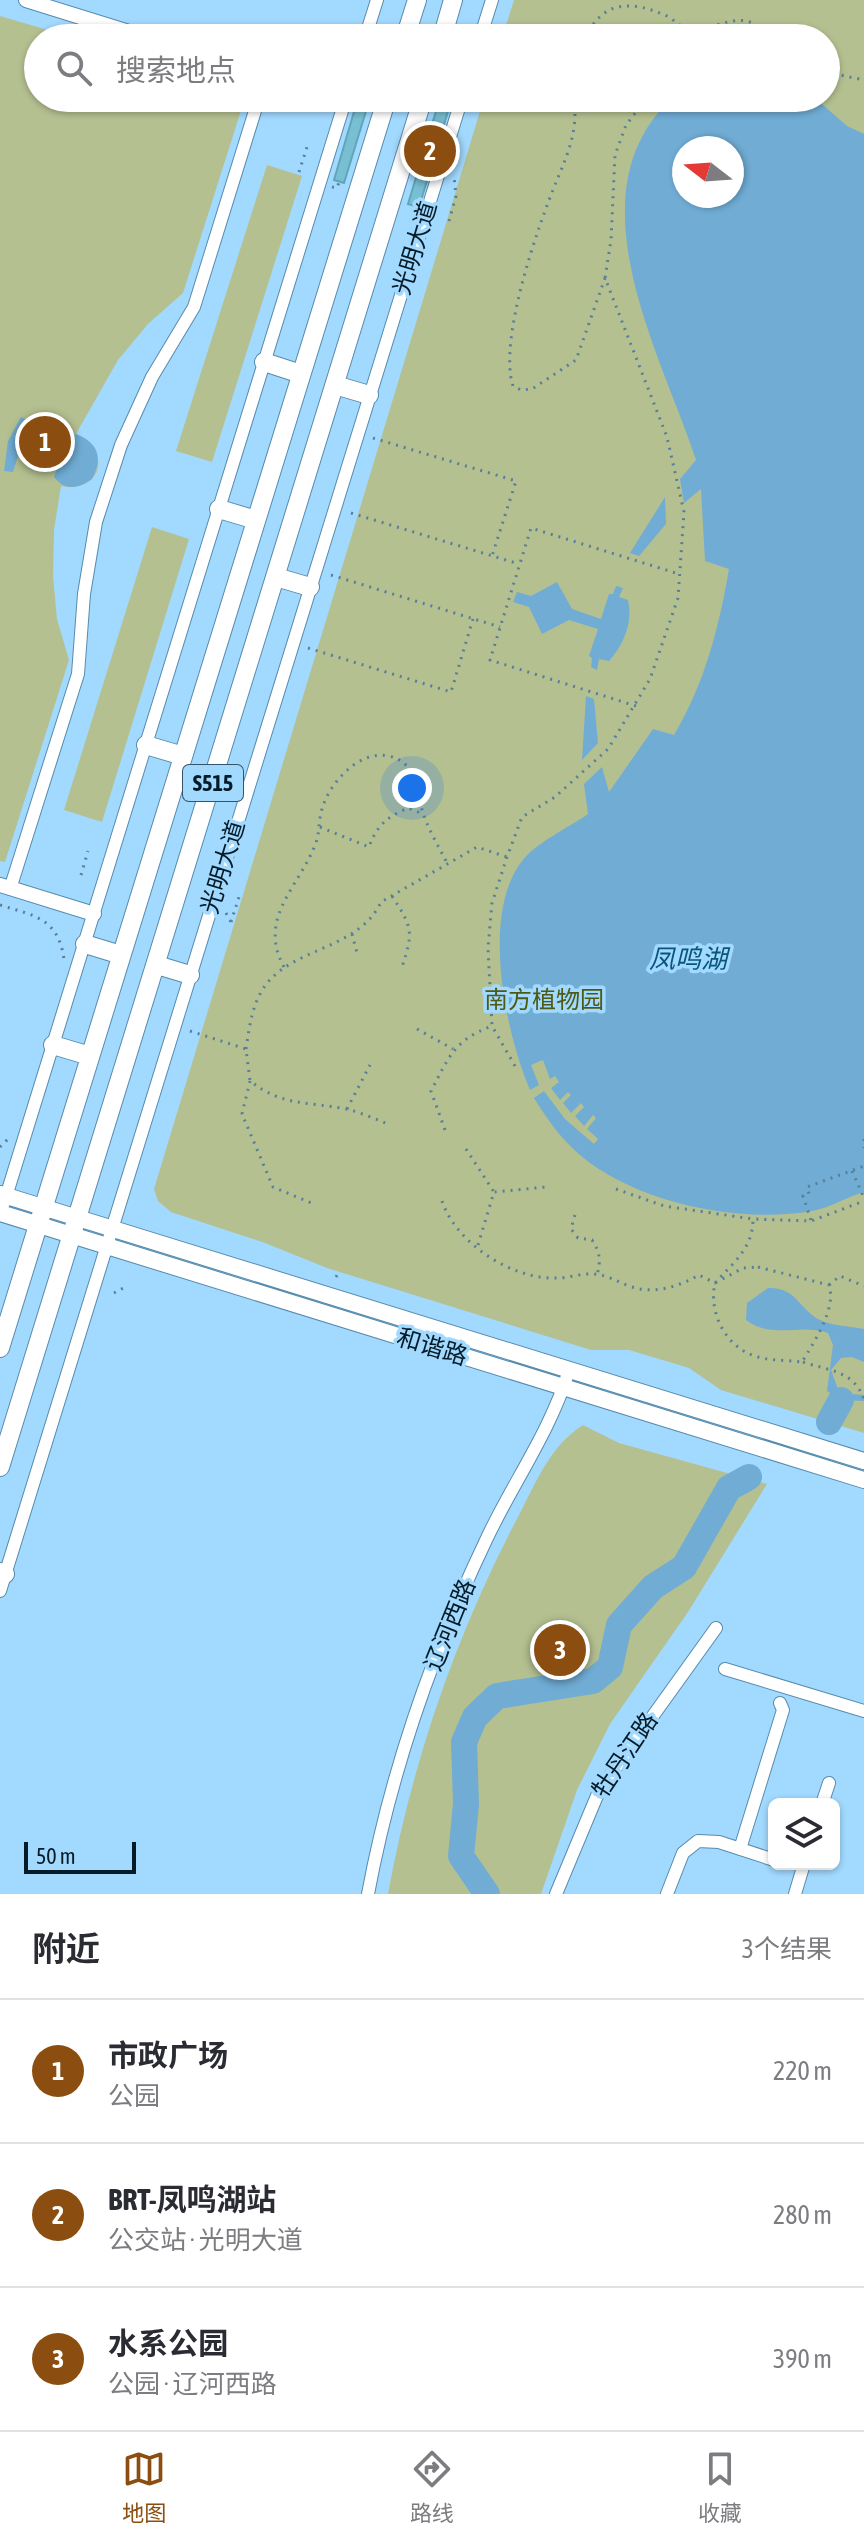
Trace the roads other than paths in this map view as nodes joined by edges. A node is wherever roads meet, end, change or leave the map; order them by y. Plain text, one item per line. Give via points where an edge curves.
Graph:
1 (26, 0) edge
2 (377, 0) edge
3 (417, 0) edge
4 (453, 0) edge
5 (492, 0) edge
6 (103, 24) edge
7 (369, 24) edge
8 (409, 24) edge
9 (446, 24) edge
10 (484, 24) edge
11 (255, 112) edge
12 (340, 112) edge
13 (383, 112) edge
14 (419, 112) edge
15 (458, 112) edge
16 (264, 362) junction
17 (301, 374) junction
18 (335, 385) junction
19 (369, 395) junction
20 (219, 509) junction
21 (256, 520) junction
22 (276, 577) junction
23 (310, 587) junction
24 (146, 745) junction
25 (183, 756) junction
26 (5, 887) edge
27 (94, 914) junction
28 (85, 944) junction
29 (121, 955) junction
30 (157, 965) junction
31 (190, 975) junction
32 (53, 1045) junction
33 (90, 1056) junction
34 (3, 1195) edge
35 (0, 1214) edge
36 (40, 1216) junction
37 (75, 1227) junction
38 (111, 1228) junction
39 (106, 1246) junction
40 (0, 1348) edge
41 (569, 1370) junction
42 (564, 1387) junction
43 (864, 1461) edge
44 (0, 1467) edge
45 (864, 1480) edge
46 (2, 1579) edge
47 (716, 1628) dead end
48 (725, 1669) dead end
49 (780, 1703) dead end
50 (864, 1711) edge
51 (829, 1783) dead end
52 (824, 1798) edge
53 (740, 1849) junction
54 (768, 1858) edge
55 (802, 1870) edge
56 (368, 1894) edge
57 (556, 1894) edge
58 (667, 1894) edge
59 (795, 1894) edge

1 - 6 street
2 - 7 street
3 - 8 main road
4 - 9 main road
5 - 10 street
11 - 26 street via 194,307 139,404 96,522 78,674
12 - 16 street
13 - 17 main road, S515
14 - 18 main road, 光明大道 / S515
15 - 19 street, 光明大道 / S515
16 - 17 main road
16 - 20 street
17 - 21 main road, S515
18 - 19 main road
18 - 22 main road, 光明大道 / S515
19 - 23 street, 光明大道 / S515
20 - 21 main road
20 - 24 street
21 - 25 main road, S515
22 - 23 main road
22 - 30 main road, 光明大道 / S515
23 - 31 street, 光明大道 / S515
24 - 25 main road
24 - 27 street
25 - 29 main road, S515
26 - 27 street
27 - 28 street
28 - 29 main road
28 - 32 street
29 - 33 main road, S515
30 - 31 main road
30 - 37 main road, 光明大道 / S515
31 - 38 street, 光明大道 / S515
32 - 33 main road
32 - 34 street
33 - 36 main road, S515
34 - 35 street
34 - 36 main road, 和谐路
35 - 36 main road, 和谐路
36 - 37 main road, 和谐路
36 - 40 main road, S515
37 - 38 main road, 和谐路
37 - 39 main road, 和谐路
37 - 44 main road, 光明大道 / S515
38 - 39 street, 光明大道 / S515
38 - 41 main road, 和谐路
39 - 42 main road, 和谐路
39 - 46 street, 光明大道 / S515
41 - 42 street, 辽河西路
41 - 43 main road, 和谐路
42 - 45 main road, 和谐路
42 - 56 street, 辽河西路 via 444,1635 405,1746
47 - 57 street, 牡丹江路 via 599,1791
48 - 50 street
49 - 53 street via 783,1710
51 - 52 street
53 - 54 street
53 - 58 street via 698,1841 683,1853
55 - 59 street

